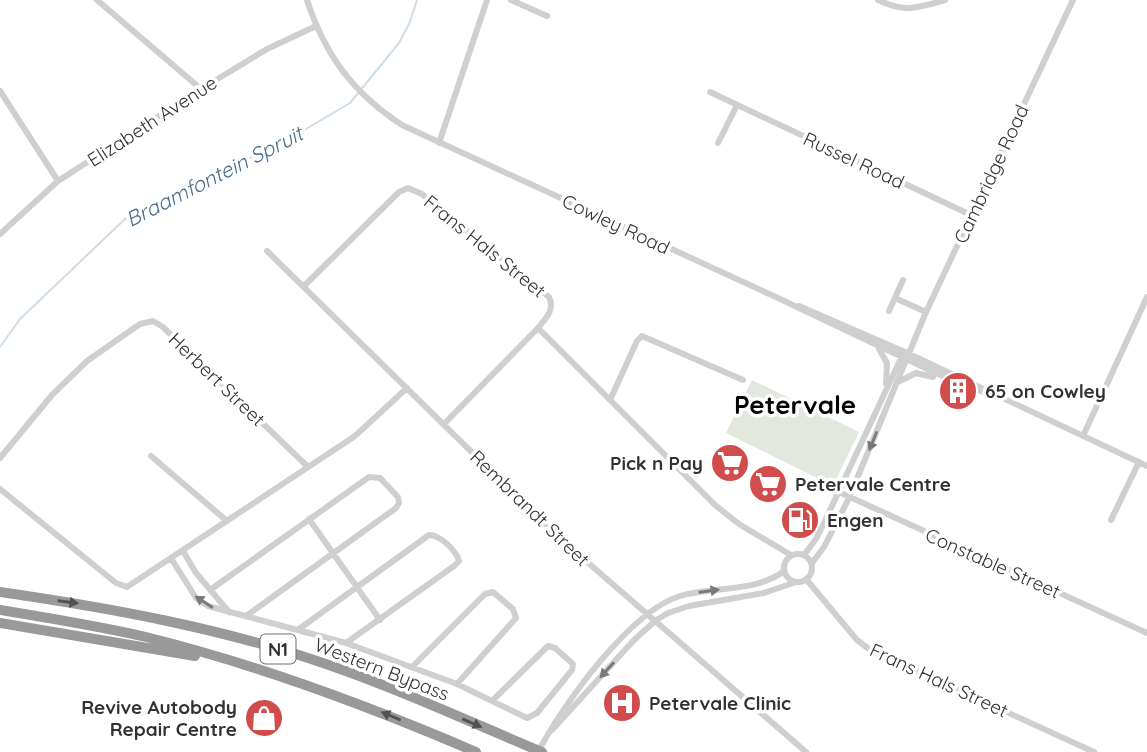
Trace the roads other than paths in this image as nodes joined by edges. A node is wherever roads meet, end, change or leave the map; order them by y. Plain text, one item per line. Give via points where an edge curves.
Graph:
1 (97, 0) edge
2 (307, 0) edge
3 (487, 0) edge
4 (511, 0) edge
5 (878, 0) edge
6 (945, 0) edge
7 (1071, 2) edge
8 (547, 16) dead end
9 (316, 26) junction
10 (201, 89) junction
11 (0, 91) edge
12 (710, 92) dead end
13 (737, 105) junction
14 (439, 143) junction
15 (718, 143) dead end
16 (58, 181) junction
17 (971, 215) junction
18 (0, 234) edge
19 (267, 251) dead end
20 (903, 280) dead end
21 (304, 286) junction
22 (1147, 297) edge
23 (895, 298) junction
24 (793, 305) junction
25 (889, 311) dead end
26 (926, 313) junction
27 (538, 328) junction
28 (872, 343) junction
29 (906, 356) junction
30 (743, 380) dead end
31 (897, 384) junction
32 (958, 384) junction
33 (407, 388) junction
34 (885, 389) junction
35 (1001, 398) junction
36 (611, 400) junction
37 (445, 424) junction
38 (1083, 436) junction
39 (151, 456) dead end
40 (0, 458) edge
41 (1139, 462) junction
42 (1147, 466) edge
43 (308, 467) junction
44 (0, 489) edge
45 (839, 492) junction
46 (849, 498) junction
47 (309, 519) junction
48 (1111, 520) dead end
49 (227, 521) junction
50 (183, 551) junction
51 (333, 552) junction
52 (804, 555) junction
53 (789, 557) junction
54 (172, 558) junction
55 (812, 563) junction
56 (784, 571) junction
57 (806, 579) junction
58 (796, 582) junction
59 (357, 586) junction
60 (210, 590) junction
61 (0, 592) edge
62 (0, 610) edge
63 (229, 612) junction
64 (646, 614) junction
65 (246, 616) junction
66 (380, 620) junction
67 (654, 621) junction
68 (0, 623) edge
69 (299, 629) junction
70 (1147, 633) edge
71 (346, 643) junction
72 (231, 661) junction
73 (412, 667) junction
74 (457, 684) junction
75 (492, 701) junction
76 (549, 733) junction
77 (476, 752) edge
78 (540, 752) edge
79 (806, 752) edge
80 (1094, 752) edge

1 - 10 street
2 - 9 street, Cowley Road
3 - 14 street
4 - 8 street
5 - 6 street via 912,9
7 - 17 street, Cambridge Road
9 - 10 street, Elizabeth Avenue
9 - 14 street, Cowley Road via 331,57 365,97
10 - 16 street, Elizabeth Avenue
11 - 16 street
12 - 13 street, Russel Road
13 - 15 street
13 - 17 street, Russel Road
14 - 24 street, Cowley Road
16 - 18 street, Elizabeth Avenue
17 - 26 street, Cambridge Road
19 - 21 street, Rembrandt Street
20 - 23 street
21 - 27 street, Frans Hals Street via 399,192 412,189 549,297 552,306
21 - 33 street, Rembrandt Street
22 - 38 street
23 - 25 street
23 - 26 street
24 - 28 street, Cowley Road
24 - 29 street, Cowley Road
26 - 29 street, Cambridge Road
27 - 36 street, Frans Hals Street
27 - 37 street
28 - 29 street, Cowley Road
28 - 34 street via 886,358
29 - 31 street, Cambridge Road
29 - 32 street, Cowley Road
29 - 34 street, Cambridge Road
29 - 35 street, Cowley Road
30 - 36 street via 642,337
31 - 32 street via 916,373
31 -> 46 street, Cambridge Road
32 - 35 street, Cowley Road
33 - 37 street, Rembrandt Street
33 - 43 street via 355,436
34 - 45 street, Cambridge Road
35 - 38 street, Cowley Road
36 - 53 street, Frans Hals Street via 724,513
37 - 64 street, Rembrandt Street via 555,534
38 - 41 street, Cowley Road
39 - 49 street
40 - 43 street, Herbert Street via 68,378 133,328 153,321
41 - 42 street, Cowley Road
41 - 48 street
43 - 49 street
44 - 54 street via 120,585 130,586
45 - 46 street, Constable Street
45 - 52 street, Cambridge Road
46 - 55 street, Cambridge Road
46 - 70 street, Constable Street
47 - 51 street
47 - 51 street via 372,476 398,497 396,508
47 - 60 street
49 - 50 street
50 - 54 street
50 - 60 street
51 - 59 street
51 - 65 street
52 - 53 street
52 - 55 street
53 - 56 street
63 -> 54 street via 196,598
55 - 57 street
56 - 58 street
64 -> 56 street via 680,596 758,583
57 - 58 street
57 - 80 street, Frans Hals Street via 869,649
58 - 67 street via 764,593 676,609
59 - 66 street
59 - 66 street via 429,535 436,535 457,555 459,561 454,566
59 - 69 street
60 - 63 street
61 -> 78 highway, Western Bypass / N1 via 82,604 254,642 326,664
62 - 72 highway, Western Bypass / N1 via 145,637
63 - 65 street
64 - 67 street, Rembrandt Street
64 - 76 street via 583,684
65 - 69 street
66 - 71 street
67 -> 76 street
67 - 79 street, Rembrandt Street
68 - 72 highway
69 - 71 street
71 - 73 street
77 -> 72 highway, Western Bypass / N1 via 371,708
73 - 74 street
73 - 74 street via 485,594 493,592 513,609 516,618
74 - 75 street
75 - 75 street via 523,716 534,716 573,664 555,648 545,648
76 - 78 street

